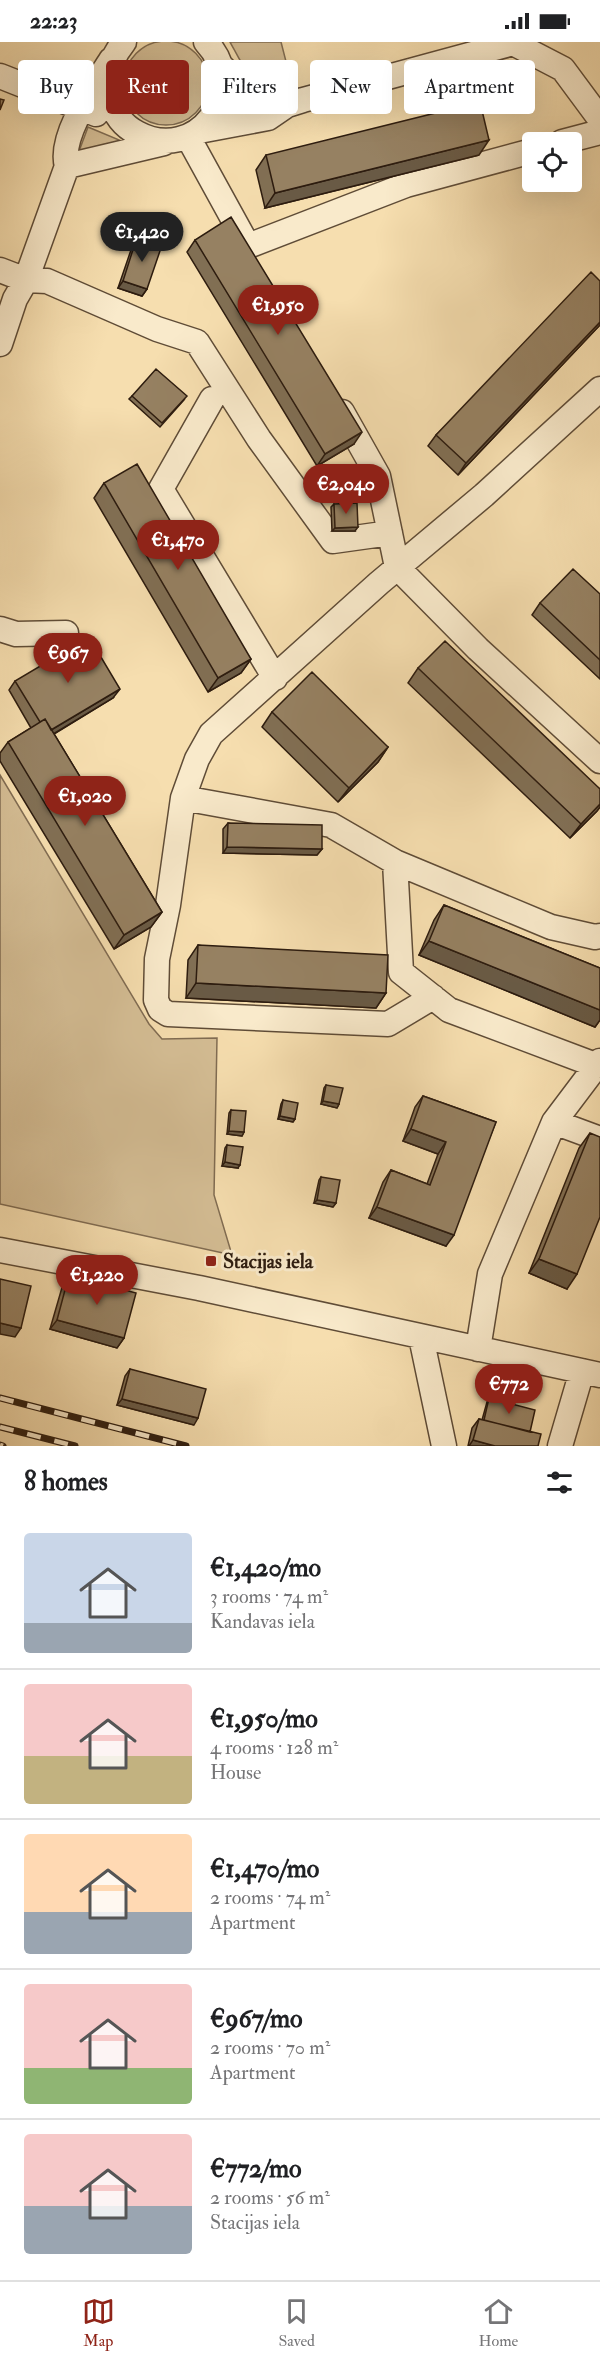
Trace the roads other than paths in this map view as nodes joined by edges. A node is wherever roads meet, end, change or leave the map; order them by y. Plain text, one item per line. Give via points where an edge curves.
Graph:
1 (515, 42) edge
2 (471, 48) edge
3 (214, 50) edge
4 (118, 51) edge
5 (94, 87) edge
6 (298, 102) edge
7 (94, 113) edge
8 (79, 114) edge
9 (273, 114) edge
10 (600, 120) edge
11 (130, 130) junction
12 (600, 132) edge
13 (187, 136) junction
14 (582, 137) edge
15 (522, 153) edge
16 (67, 166) junction
17 (0, 270) edge
18 (26, 280) junction
19 (0, 344) edge
20 (600, 389) edge
21 (333, 396) edge
22 (212, 399) dead end
23 (390, 533) junction
24 (397, 567) junction
25 (0, 629) edge
26 (66, 633) dead end
27 (275, 678) junction
28 (600, 761) edge
29 (183, 798) junction
30 (395, 862) junction
31 (600, 936) edge
32 (433, 997) junction
33 (599, 1064) edge
34 (554, 1122) junction
35 (600, 1139) edge
36 (0, 1250) edge
37 (421, 1337) junction
38 (478, 1349) junction
39 (591, 1373) edge
40 (444, 1446) edge
41 (560, 1446) edge

1 - 2 street
1 - 10 street via 563,69
2 - 6 street
3 - 13 street via 224,81 218,109
4 - 5 street
4 - 11 street via 108,75 110,98
7 - 11 street
8 - 16 street via 64,156
9 - 13 street
11 - 13 street via 151,139
12 - 14 street
13 - 15 street via 254,256 406,185
13 - 16 street
16 - 18 street
17 - 18 street
18 - 19 street via 15,299
18 - 23 street via 47,281 157,329 197,342 259,439 333,541
20 - 24 street via 484,495
21 - 23 street via 378,476
22 - 27 street via 161,489
23 - 24 street
24 - 27 street
24 - 28 street via 478,649
25 - 26 street via 16,634
27 - 29 street via 211,734
29 - 30 street via 331,825
29 - 32 street via 157,959 156,1000 160,1009 168,1014 388,1024
30 - 31 street via 551,927
30 - 32 street via 401,972
32 - 33 street via 449,1010
33 - 34 street
34 - 35 street
34 - 38 street via 490,1274
36 - 37 street via 199,1288
37 - 38 street
37 - 40 street
38 - 39 street
39 - 41 street

